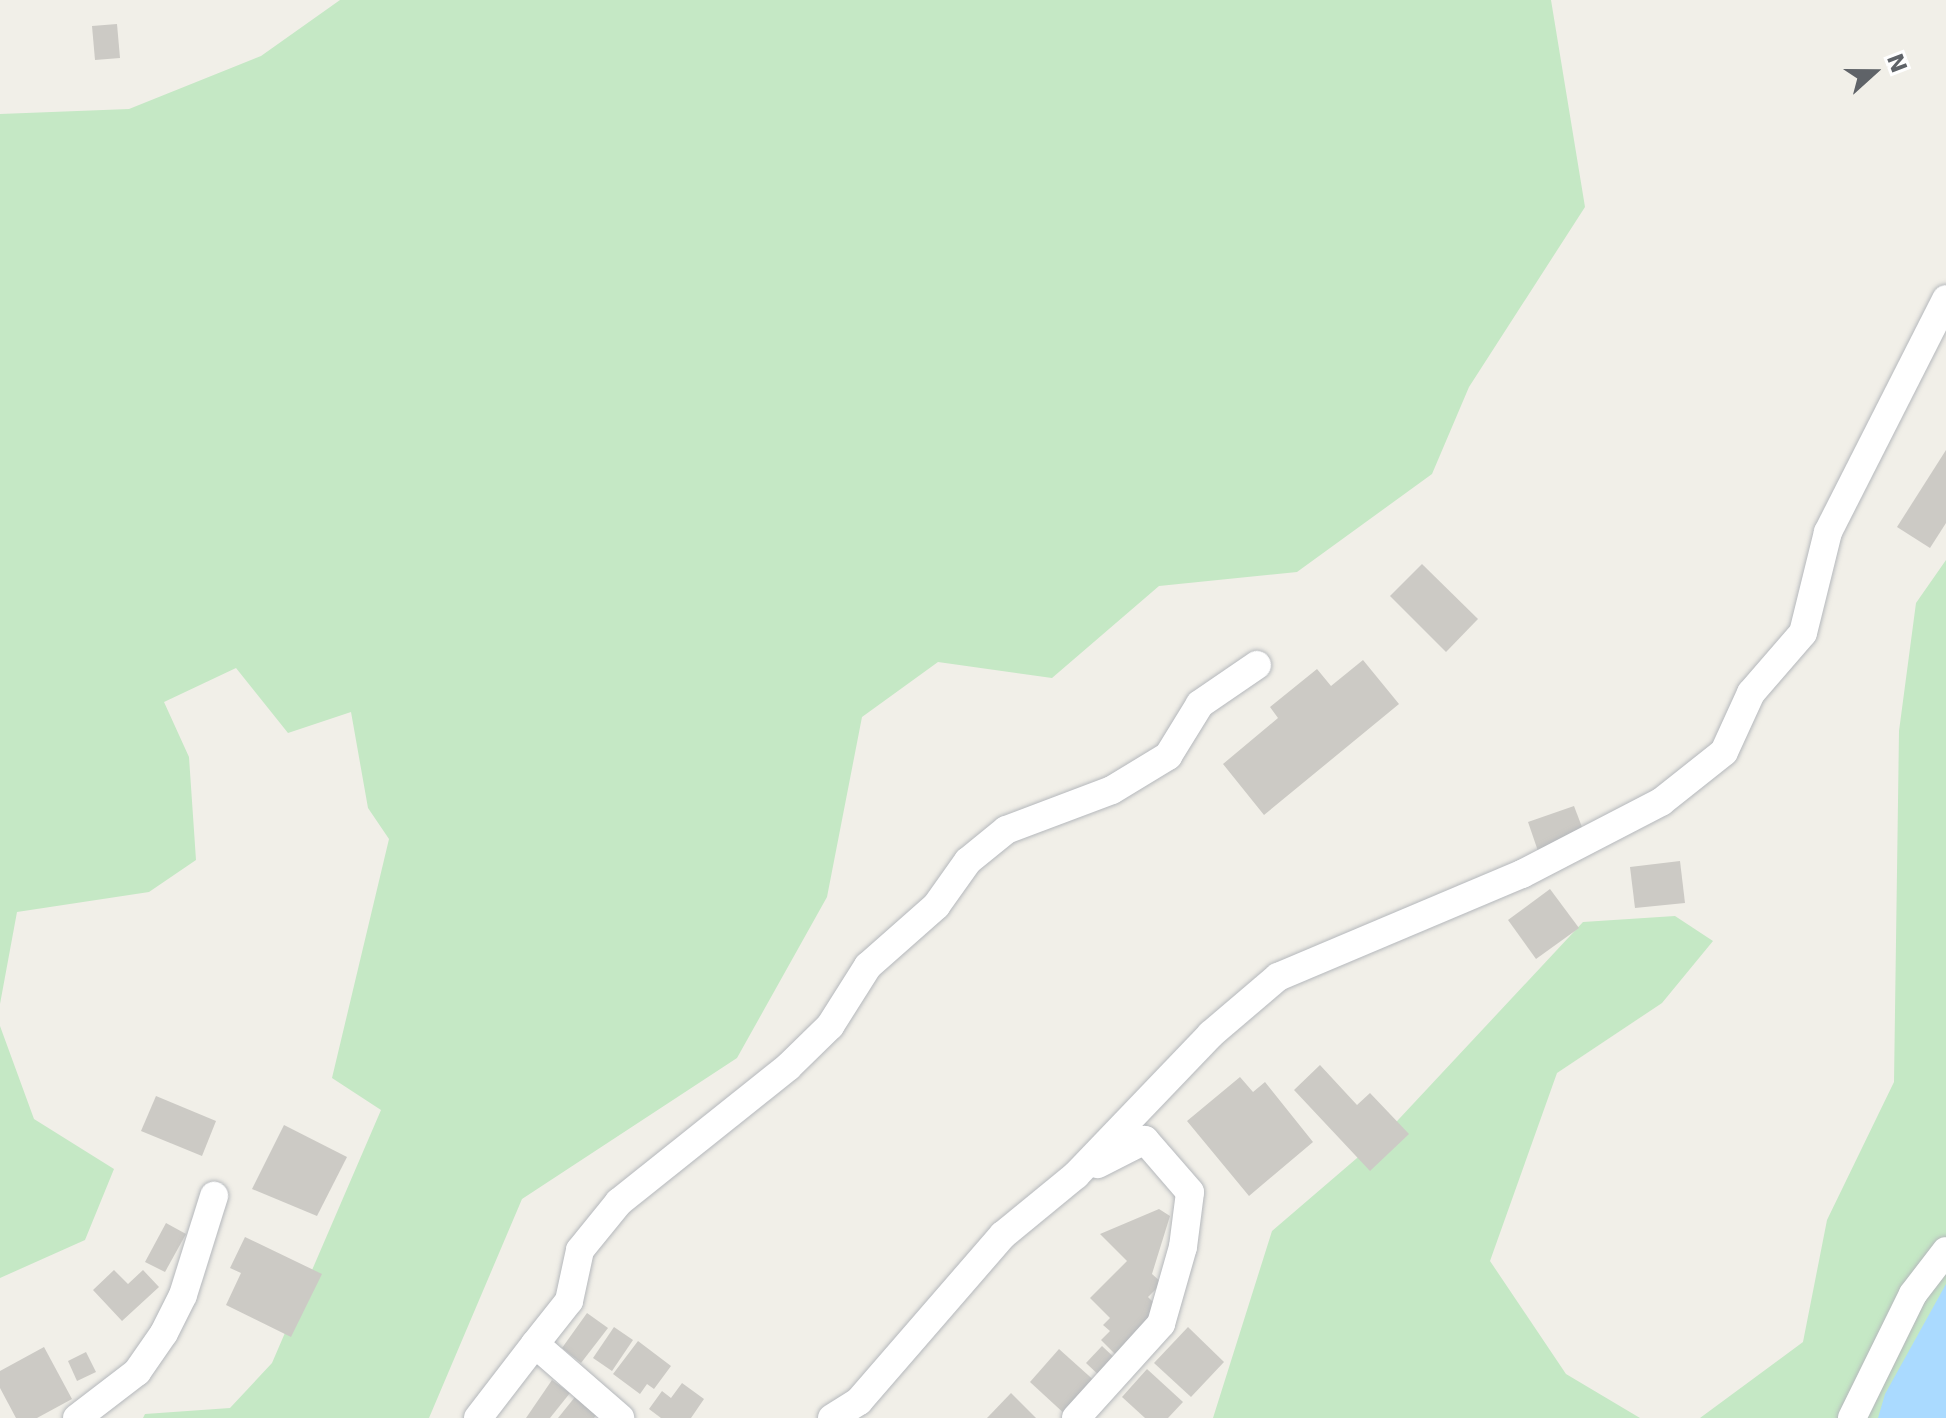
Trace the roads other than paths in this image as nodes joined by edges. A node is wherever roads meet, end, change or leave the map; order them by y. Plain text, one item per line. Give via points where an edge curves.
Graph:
1 (1946, 299) edge
2 (1257, 665) dead end
3 (1076, 1175) junction
4 (214, 1196) dead end
5 (1946, 1251) edge
6 (535, 1344) junction
7 (77, 1418) edge
8 (478, 1418) edge
9 (620, 1418) edge
10 (832, 1418) edge
11 (1076, 1418) edge
12 (1852, 1418) edge

1 - 3 street via 1828,532 1803,633 1751,693 1724,752 1661,802 1522,874 1278,977 1211,1034
2 - 6 street via 1200,704 1168,756 1112,790 1006,830 968,861 936,906 868,966 830,1026 788,1067 619,1202 580,1250 569,1301
3 - 10 street via 1003,1235 859,1401
3 - 11 street via 1145,1140 1190,1192 1183,1247 1161,1324
4 - 7 street via 183,1295 164,1333 137,1372
5 - 12 street via 1913,1294
6 - 8 street
6 - 9 street

